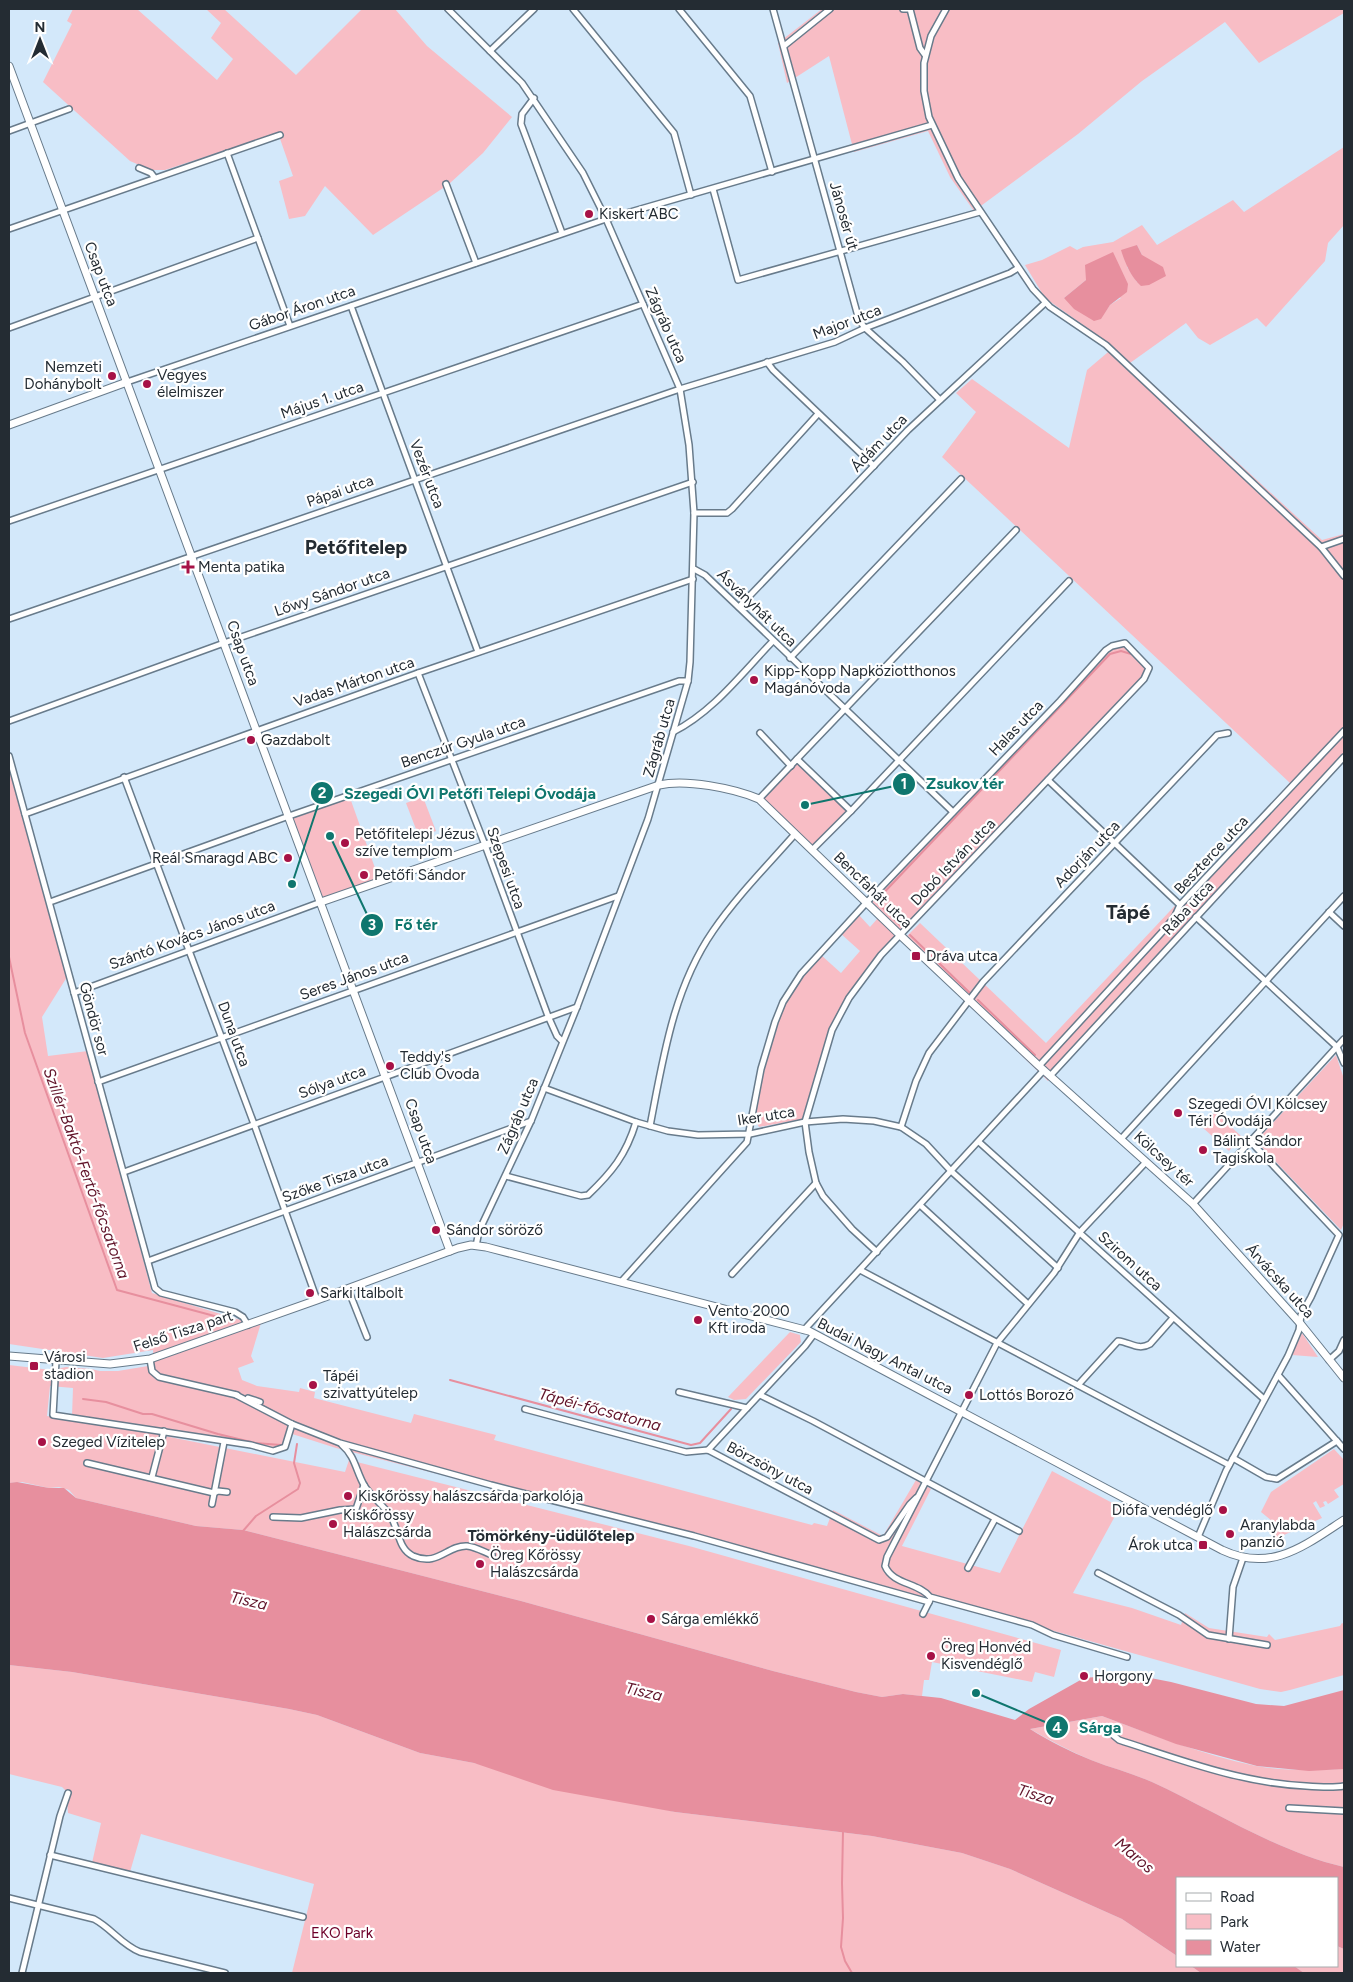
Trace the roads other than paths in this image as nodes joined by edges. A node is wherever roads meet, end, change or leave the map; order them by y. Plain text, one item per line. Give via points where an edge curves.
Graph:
1 (448, 9) edge
2 (534, 9) edge
3 (573, 9) edge
4 (679, 9) edge
5 (773, 9) edge
6 (830, 9) edge
7 (904, 9) edge
8 (910, 9) edge
9 (946, 9) edge
10 (784, 46) junction
11 (490, 51) junction
12 (925, 55) junction
13 (9, 66) edge
14 (534, 98) junction
15 (69, 109) dead end
16 (30, 123) junction
17 (932, 125) junction
18 (9, 131) edge
19 (280, 135) dead end
20 (227, 153) junction
21 (815, 160) junction
22 (139, 168) dead end
23 (772, 172) junction
24 (154, 177) junction
25 (446, 184) dead end
26 (713, 189) junction
27 (691, 195) junction
28 (63, 209) junction
29 (980, 212) junction
30 (606, 218) junction
31 (9, 229) edge
32 (562, 233) junction
33 (258, 238) junction
34 (841, 251) junction
35 (476, 263) junction
36 (1018, 268) junction
37 (95, 296) junction
38 (1045, 303) junction
39 (643, 304) junction
40 (351, 306) junction
41 (290, 326) junction
42 (9, 328) edge
43 (865, 328) junction
44 (767, 362) junction
45 (127, 382) junction
46 (680, 389) junction
47 (382, 393) junction
48 (940, 400) junction
49 (818, 414) junction
50 (9, 425) edge
51 (874, 466) junction
52 (160, 469) junction
53 (415, 479) junction
54 (961, 479) dead end
55 (693, 482) junction
56 (694, 513) junction
57 (9, 522) edge
58 (1016, 530) dead end
59 (1344, 539) edge
60 (1321, 547) junction
61 (192, 556) junction
62 (448, 565) junction
63 (694, 569) junction
64 (1344, 576) edge
65 (693, 580) junction
66 (1069, 581) dead end
67 (739, 607) junction
68 (9, 619) edge
69 (773, 642) junction
70 (224, 643) junction
71 (478, 652) junction
72 (790, 658) junction
73 (1149, 668) joint
74 (418, 672) junction
75 (688, 681) junction
76 (845, 709) junction
77 (9, 721) edge
78 (256, 729) junction
79 (673, 732) junction
80 (1228, 732) dead end
81 (1344, 732) edge
82 (760, 733) dead end
83 (9, 756) edge
84 (1344, 757) edge
85 (452, 759) junction
86 (797, 759) junction
87 (898, 761) junction
88 (791, 766) junction
89 (124, 777) junction
90 (1048, 780) junction
91 (659, 785) junction
92 (759, 798) junction
93 (851, 811) junction
94 (953, 812) junction
95 (24, 814) junction
96 (289, 816) junction
97 (795, 834) junction
98 (1115, 843) junction
99 (485, 845) junction
100 (812, 850) junction
101 (157, 864) junction
102 (618, 896) junction
103 (1344, 896) edge
104 (50, 902) junction
105 (321, 902) junction
106 (866, 902) junction
107 (1180, 905) junction
108 (1329, 912) junction
109 (1196, 918) junction
110 (1344, 926) edge
111 (516, 932) junction
112 (900, 935) junction
113 (189, 951) junction
114 (1266, 981) junction
115 (353, 990) junction
116 (74, 992) junction
117 (969, 1000) junction
118 (577, 1007) junction
119 (548, 1016) junction
120 (222, 1037) junction
121 (1344, 1039) edge
122 (562, 1041) junction
123 (1337, 1047) junction
124 (1344, 1063) edge
125 (1042, 1068) junction
126 (385, 1076) junction
127 (1050, 1076) junction
128 (98, 1082) junction
129 (544, 1088) junction
130 (531, 1121) junction
131 (636, 1122) junction
132 (805, 1122) junction
133 (254, 1124) junction
134 (650, 1126) junction
135 (900, 1127) junction
136 (750, 1134) junction
137 (1121, 1139) junction
138 (1250, 1141) junction
139 (978, 1142) junction
140 (1146, 1162) junction
141 (418, 1163) junction
142 (951, 1171) junction
143 (124, 1172) junction
144 (506, 1176) junction
145 (816, 1183) junction
146 (1193, 1204) junction
147 (920, 1205) junction
148 (285, 1211) junction
149 (1080, 1232) junction
150 (476, 1246) junction
151 (450, 1251) junction
152 (877, 1252) junction
153 (148, 1261) junction
154 (1058, 1268) junction
155 (860, 1270) junction
156 (732, 1274) dead end
157 (621, 1282) junction
158 (348, 1289) junction
159 (317, 1300) junction
160 (1028, 1304) junction
161 (1173, 1318) junction
162 (1299, 1322) junction
163 (247, 1325) junction
164 (804, 1330) junction
165 (814, 1334) junction
166 (367, 1337) dead end
167 (1344, 1340) edge
168 (996, 1343) junction
169 (1342, 1352) edge
170 (9, 1356) edge
171 (150, 1359) junction
172 (1329, 1360) junction
173 (56, 1361) junction
174 (1278, 1375) junction
175 (1344, 1378) edge
176 (1078, 1385) junction
177 (680, 1392) dead end
178 (236, 1395) junction
179 (760, 1395) junction
180 (1264, 1399) junction
181 (260, 1402) dead end
182 (747, 1408) junction
183 (525, 1409) dead end
184 (960, 1410) junction
185 (292, 1424) junction
186 (164, 1431) junction
187 (1337, 1441) junction
188 (224, 1442) junction
189 (340, 1443) junction
190 (1344, 1449) edge
191 (708, 1450) junction
192 (1232, 1458) junction
193 (87, 1463) dead end
194 (1229, 1465) junction
195 (152, 1477) junction
196 (926, 1481) junction
197 (364, 1485) junction
198 (214, 1492) junction
199 (227, 1492) dead end
200 (918, 1497) junction
201 (212, 1504) dead end
202 (273, 1517) dead end
203 (995, 1519) junction
204 (1344, 1520) edge
205 (1019, 1531) dead end
206 (1198, 1537) junction
207 (492, 1556) dead end
208 (1243, 1558) junction
209 (968, 1568) dead end
210 (1098, 1573) dead end
211 (930, 1599) junction
212 (924, 1614) dead end
213 (1229, 1639) junction
214 (1267, 1645) dead end
215 (1127, 1657) dead end
216 (1114, 1735) dead end
217 (1344, 1786) edge
218 (68, 1793) dead end
219 (1289, 1808) dead end
220 (1344, 1811) edge
221 (50, 1855) junction
222 (9, 1898) edge
223 (38, 1905) junction
224 (303, 1917) dead end
225 (22, 1973) edge
226 (225, 1973) edge

1 - 11 street, Zágráb utca
2 - 11 street
3 - 27 street via 674,133
4 - 23 street via 750,96
5 - 10 street, Jánosér út
6 - 10 street
7 - 8 street
8 - 12 street via 920,48
9 - 12 street via 934,29
10 - 21 street, Jánosér út
11 - 14 street, Zágráb utca
12 - 17 street via 924,91
13 - 16 street, Csap utca
14 - 30 street, Zágráb utca via 583,173
14 - 32 street via 522,114 521,124
15 - 16 street
16 - 18 street
16 - 28 street, Csap utca
17 - 21 street, Gábor Áron utca
17 - 29 street via 958,178
19 - 20 street
20 - 24 street
20 - 33 street
21 - 23 street, Gábor Áron utca
21 - 34 street, Jánosér út
22 - 24 street
23 - 26 street, Gábor Áron utca
24 - 28 street
25 - 35 street
26 - 27 street, Gábor Áron utca
26 - 34 street via 738,280
27 - 30 street, Gábor Áron utca
28 - 31 street
28 - 37 street, Csap utca
29 - 34 street
29 - 36 street
30 - 32 street, Gábor Áron utca
30 - 39 street, Zágráb utca
32 - 35 street, Gábor Áron utca
33 - 37 street
33 - 41 street
34 - 43 street, Jánosér út via 859,320
35 - 40 street, Gábor Áron utca
36 - 38 street
36 - 43 street, Major utca
37 - 42 street
37 - 45 street, Csap utca
38 - 48 street, Ádám utca
38 - 60 street via 1106,345
39 - 46 street, Zágráb utca
39 - 47 street, Május 1. utca
40 - 41 street, Gábor Áron utca
40 - 47 street, Vezér utca
41 - 45 street, Gábor Áron utca
43 - 44 street, Major utca via 835,342
43 - 48 street, Jánosér út
44 - 46 street, Major utca
44 - 49 street
45 - 50 street, Gábor Áron utca
45 - 52 street, Csap utca
46 - 53 street, Pápai utca
46 - 55 street, Zágráb utca
47 - 52 street, Május 1. utca
47 - 53 street, Vezér utca
48 - 51 street, Ádám utca
49 - 51 street
49 - 56 street via 727,513
51 - 67 street, Ádám utca
52 - 57 street, Május 1. utca
52 - 61 street, Csap utca
53 - 61 street, Pápai utca
53 - 62 street, Vezér utca
54 - 72 street
55 - 56 street, Zágráb utca
55 - 62 street, Lőwy Sándor utca
56 - 63 street, Zágráb utca
58 - 76 street
59 - 60 street
60 - 64 street
61 - 68 street, Pápai utca
61 - 70 street, Csap utca
62 - 70 street, Lőwy Sándor utca
62 - 71 street, Vezér utca
63 - 65 street, Zágráb utca
63 - 67 street, Ásványhát utca via 705,575
65 - 71 street, Vadas Márton utca
65 - 75 street, Zágráb utca
66 - 87 street
67 - 69 street, Ásványhát utca
69 - 72 street, Ásványhát utca
69 - 79 street via 706,711
70 - 77 street, Lőwy Sándor utca
70 - 78 street, Csap utca
71 - 74 street, Vadas Márton utca
72 - 76 street, Ásványhát utca
73 - 90 street, Dobó István utca via 1144,679
73 - 94 street, Halas utca via 1125,643 1106,650
74 - 78 street, Vadas Márton utca
74 - 85 street, Szepesi utca
75 - 79 street, Zágráb utca
75 - 85 street, Benczúr Gyula utca
76 - 86 street
76 - 87 street, Ásványhát utca
78 - 89 street, Vadas Márton utca
78 - 96 street, Csap utca
79 - 91 street, Zágráb utca
80 - 98 street, Adorján utca via 1217,735
81 - 107 street, Beszterce utca
82 - 88 street
83 - 95 street, Göndör sor
84 - 109 street, Rába utca
85 - 96 street, Benczúr Gyula utca
85 - 99 street, Szepesi utca
86 - 88 street
86 - 93 street
87 - 93 street
87 - 94 street, Ásványhát utca
88 - 92 street
89 - 95 street, Vadas Márton utca
89 - 101 street, Duna utca
90 - 98 street
90 - 112 street, Dobó István utca
91 - 92 street, Bencfahát utca via 707,786
91 - 99 street, Szántó Kovács János utca
91 - 102 street, Zágráb utca
92 - 97 street, Bencfahát utca
93 - 100 street
94 - 106 street, Halas utca
95 - 104 street, Göndör sor
96 - 101 street, Benczúr Gyula utca
96 - 105 street, Csap utca
97 - 100 street, Bencfahát utca
97 - 134 street via 712,932 690,973 672,1017
98 - 107 street
98 - 117 street, Adorján utca
99 - 105 street, Szántó Kovács János utca
99 - 111 street, Szepesi utca
100 - 106 street, Bencfahát utca
101 - 104 street, Benczúr Gyula utca
101 - 113 street, Duna utca
102 - 111 street, Seres János utca
102 - 118 street, Zágráb utca
103 - 108 street, Kölcsey tér
104 - 116 street, Göndör sor
105 - 113 street, Szántó Kovács János utca
105 - 115 street, Csap utca
106 - 112 street, Bencfahát utca
106 - 136 street via 806,969 783,1002 765,1053
107 - 125 street, Beszterce utca via 1164,930
108 - 110 street
108 - 114 street, Kölcsey tér
109 - 114 street
109 - 127 street, Rába utca
111 - 115 street, Seres János utca
111 - 119 street, Szepesi utca
112 - 117 street, Bencfahát utca
112 - 132 street, Dobó István utca via 849,998 832,1030
113 - 116 street, Szántó Kovács János utca
113 - 120 street, Duna utca
114 - 123 street
114 - 137 street, Kölcsey tér
115 - 120 street, Seres János utca
115 - 126 street, Csap utca
116 - 128 street, Göndör sor
117 - 125 street, Bencfahát utca
117 - 135 street, Adorján utca via 929,1053
118 - 119 street, Sólya utca
118 - 122 street, Zágráb utca
119 - 122 street, Szepesi utca
119 - 126 street, Sólya utca
120 - 128 street, Seres János utca
120 - 133 street, Duna utca
121 - 123 street, Kölcsey tér
122 - 129 street, Zágráb utca
123 - 124 street
123 - 138 street, Kölcsey tér
125 - 127 street, Bencfahát utca
125 - 139 street, Beszterce utca
126 - 133 street, Sólya utca
126 - 141 street, Csap utca
127 - 137 street, Bencfahát utca
128 - 143 street, Göndör sor
129 - 130 street, Zágráb utca
129 - 131 street, Iker utca
130 - 141 street, Szőke Tisza utca
130 - 144 street, Zágráb utca
131 - 134 street, Iker utca
131 - 144 street via 626,1151 588,1195 581,1196
132 - 135 street, Iker utca via 857,1119
132 - 136 street, Iker utca
132 - 145 street, Dobó István utca
133 - 143 street, Sólya utca
133 - 148 street, Duna utca
134 - 136 street, Iker utca via 698,1135
135 - 142 street, Iker utca via 926,1144
136 - 157 street via 748,1142
137 - 140 street, Kölcsey tér
138 - 146 street, Kölcsey tér
138 - 162 street via 1340,1235
139 - 142 street, Beszterce utca
139 - 149 street, Szirom utca
140 - 146 street, Kölcsey tér
140 - 149 street
141 - 148 street, Szőke Tisza utca
141 - 151 street, Csap utca
142 - 147 street, Beszterce utca
142 - 154 street, Iker utca
143 - 153 street, Göndör sor
144 - 150 street, Zágráb utca via 479,1231
145 - 152 street, Dobó István utca via 834,1210
145 - 156 street
146 - 162 street, Árvácska utca
147 - 152 street, Beszterce utca
147 - 160 street
148 - 153 street, Szőke Tisza utca
148 - 159 street, Duna utca
149 - 154 street
149 - 161 street, Szirom utca
150 - 151 street, Budai Nagy Antal utca
150 - 157 street, Budai Nagy Antal utca
151 - 158 street, Budai Nagy Antal utca
152 - 155 street, Beszterce utca
153 - 163 street, Göndör sor via 155,1288 161,1293 236,1312
154 - 160 street
155 - 164 street, Beszterce utca
155 - 168 street
157 - 164 street, Budai Nagy Antal utca
158 - 159 street, Felső Tisza part
158 - 166 street
159 - 163 street, Felső Tisza part
160 - 168 street
161 - 176 street via 1145,1347 1118,1341
161 - 180 street, Szirom utca
162 - 172 street, Árvácska utca
162 - 174 street via 1299,1330
163 - 171 street, Felső Tisza part
164 - 165 street, Budai Nagy Antal utca
165 - 179 street
165 - 184 street, Budai Nagy Antal utca
167 - 169 street
168 - 176 street
168 - 184 street
169 - 172 street
170 - 173 street, Felső Tisza part
171 - 173 street, Felső Tisza part via 110,1364
171 - 178 street via 152,1371 159,1377
172 - 175 street, Árvácska utca
173 - 186 street via 53,1415
174 - 180 street
174 - 187 street
176 - 194 street
177 - 182 street
178 - 181 street
178 - 185 street
179 - 182 street
179 - 196 street
180 - 192 street
182 - 191 street
183 - 191 street, Börzsöny utca via 686,1452
184 - 196 street
184 - 206 street, Budai Nagy Antal utca
185 - 188 street via 287,1441 278,1450
185 - 189 street
186 - 188 street
186 - 195 street
187 - 190 street
187 - 192 street via 1277,1479 1266,1477
188 - 198 street
189 - 197 street via 353,1458
189 - 211 street
191 - 200 street, Börzsöny utca via 881,1540 887,1537
192 - 194 street
193 - 195 street
194 - 206 street
195 - 198 street
196 - 200 street
196 - 203 street
197 - 202 street via 356,1509 302,1518
197 - 207 street via 392,1519 408,1554 426,1560 466,1546
198 - 199 street
198 - 201 street
200 - 211 street via 885,1562 886,1570 893,1577 922,1590
203 - 205 street
203 - 209 street
204 - 208 street, Budai Nagy Antal utca via 1284,1555 1264,1559
206 - 208 street, Budai Nagy Antal utca
208 - 213 street via 1233,1587
210 - 213 street via 1179,1615 1208,1635
211 - 212 street
211 - 215 street via 1032,1625 1053,1635
213 - 214 street
216 - 217 street via 1119,1740 1211,1770 1252,1780 1278,1785
218 - 221 street
219 - 220 street
221 - 223 street
221 - 224 street
222 - 223 street
223 - 225 street
223 - 226 street via 94,1919 133,1950

